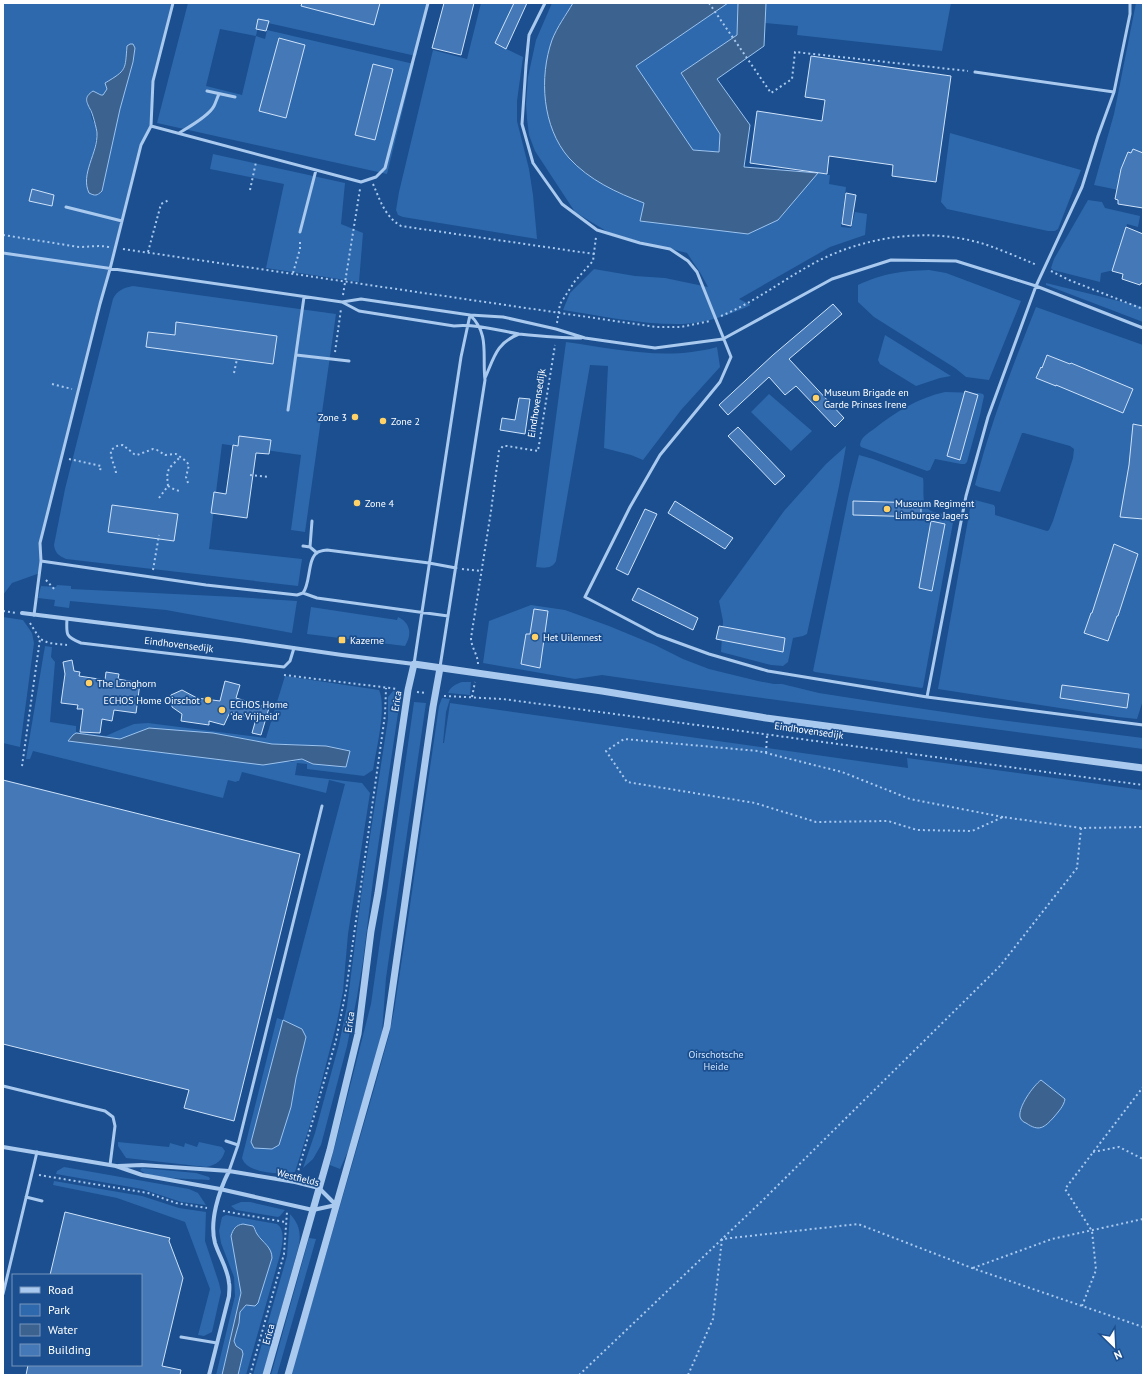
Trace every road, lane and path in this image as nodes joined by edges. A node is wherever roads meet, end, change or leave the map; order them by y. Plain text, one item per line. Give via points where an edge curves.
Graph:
1 (173, 3) edge
2 (428, 3) edge
3 (545, 3) edge
4 (709, 3) edge
5 (1130, 3) edge
6 (975, 72) joint
7 (207, 91) dead end
8 (1114, 92) junction
9 (219, 94) junction
10 (235, 97) dead end
11 (151, 126) junction
12 (179, 133) junction
13 (258, 154) junction
14 (316, 170) junction
15 (371, 180) junction
16 (361, 182) junction
17 (250, 190) dead end
18 (169, 200) dead end
19 (66, 207) dead end
20 (122, 221) junction
21 (597, 230) junction
22 (300, 232) joint
23 (3, 235) edge
24 (115, 248) junction
25 (148, 253) junction
26 (3, 254) edge
27 (594, 254) junction
28 (1045, 268) junction
29 (110, 269) junction
30 (293, 274) junction
31 (345, 282) junction
32 (1036, 286) junction
33 (304, 297) junction
34 (342, 302) junction
35 (1143, 309) edge
36 (559, 313) junction
37 (470, 315) junction
38 (715, 319) junction
39 (468, 325) junction
40 (479, 326) junction
41 (1143, 328) edge
42 (556, 329) junction
43 (520, 334) junction
44 (556, 338) junction
45 (585, 338) junction
46 (723, 339) junction
47 (296, 354) junction
48 (236, 359) dead end
49 (334, 359) junction
50 (349, 361) dead end
51 (234, 373) dead end
52 (485, 380) junction
53 (52, 384) dead end
54 (79, 390) junction
55 (288, 410) dead end
56 (180, 457) junction
57 (62, 458) junction
58 (100, 471) dead end
59 (116, 473) dead end
60 (250, 475) dead end
61 (269, 477) dead end
62 (188, 483) dead end
63 (168, 486) junction
64 (180, 491) dead end
65 (159, 498) dead end
66 (312, 521) dead end
67 (159, 535) dead end
68 (303, 546) dead end
69 (310, 547) junction
70 (317, 553) junction
71 (41, 561) junction
72 (429, 563) junction
73 (456, 568) junction
74 (481, 571) junction
75 (40, 573) junction
76 (152, 577) junction
77 (55, 590) dead end
78 (303, 593) junction
79 (3, 611) edge
80 (22, 613) junction
81 (423, 613) junction
82 (34, 615) junction
83 (448, 616) junction
84 (67, 619) junction
85 (294, 648) junction
86 (414, 664) junction
87 (440, 668) junction
88 (476, 673) junction
89 (297, 677) dead end
90 (386, 688) junction
91 (408, 690) junction
92 (435, 694) junction
93 (472, 697) junction
94 (927, 697) junction
95 (1143, 725) edge
96 (767, 735) junction
97 (766, 753) junction
98 (22, 766) dead end
99 (1143, 768) edge
100 (1143, 786) edge
101 (322, 806) dead end
102 (1002, 816) junction
103 (1143, 827) edge
104 (1081, 828) junction
105 (3, 1086) edge
106 (1143, 1087) edge
107 (226, 1142) dead end
108 (238, 1144) junction
109 (3, 1147) edge
110 (37, 1152) junction
111 (1093, 1152) junction
112 (1143, 1159) edge
113 (110, 1165) junction
114 (116, 1166) junction
115 (229, 1171) junction
116 (32, 1174) junction
117 (295, 1182) junction
118 (319, 1188) junction
119 (220, 1189) junction
120 (26, 1197) junction
121 (42, 1200) dead end
122 (290, 1204) junction
123 (336, 1205) junction
124 (216, 1210) junction
125 (313, 1210) junction
126 (1143, 1219) edge
127 (285, 1222) junction
128 (1092, 1231) junction
129 (722, 1239) junction
130 (972, 1268) junction
131 (3, 1294) edge
132 (1082, 1306) junction
133 (1143, 1327) edge
134 (181, 1337) dead end
135 (217, 1343) junction
136 (209, 1375) edge
137 (250, 1375) edge
138 (266, 1375) edge
139 (288, 1375) edge
140 (579, 1375) edge
141 (688, 1375) edge

1 - 11 lane via 153,81
2 - 15 lane via 384,168
3 - 21 lane via 529,35 522,124 533,163 562,204
4 - 6 path via 771,93 792,78 795,52
5 - 8 lane
6 - 8 lane
7 - 9 lane
8 - 28 lane via 1082,187
9 - 10 lane
9 - 12 lane via 215,106 210,111
11 - 12 lane
11 - 20 lane via 141,145
12 - 13 lane
13 - 14 lane
13 - 17 path
14 - 16 lane
14 - 22 lane
15 - 16 lane
15 - 27 path via 389,217 401,226
16 - 31 path
18 - 25 path via 161,204
19 - 20 lane
20 - 24 lane
21 - 27 path
21 - 38 lane via 670,249 688,261 697,272
22 - 30 path via 300,249
23 - 24 path via 79,247 100,245
24 - 25 path
24 - 29 lane
25 - 30 path
26 - 29 lane
27 - 36 path via 593,262 575,281 560,304
28 - 32 lane
28 - 35 path
28 - 38 path via 983,244 941,235 883,239 836,252 815,262 737,310
29 - 33 lane
29 - 54 lane
30 - 31 path
31 - 34 path
31 - 36 path
32 - 41 lane
32 - 46 lane via 956,261 891,260 832,279
32 - 94 lane via 988,417 966,496
33 - 34 lane
33 - 47 lane
34 - 37 lane via 361,299
34 - 39 lane via 359,311 454,326
34 - 49 path
36 - 38 path via 656,327 681,327
36 - 42 path
37 - 39 lane
37 - 40 lane
37 - 42 lane via 502,317
38 - 46 lane
39 - 40 lane
39 - 72 lane
40 - 43 lane
40 - 52 lane via 485,347
42 - 45 lane
43 - 44 lane
43 - 52 lane via 498,348
44 - 45 lane
44 - 74 path, Eindhovensedijk via 538,451 503,446 499,451
45 - 46 lane via 655,348
46 - 94 lane via 730,357 720,382 660,455 630,507 585,597 657,635 709,654 761,669
47 - 49 lane
47 - 55 lane
48 - 51 path
49 - 50 lane
52 - 73 lane
53 - 54 path
54 - 57 lane
56 - 59 path via 176,454 165,455 153,449 137,455 123,445 116,446 110,455
56 - 62 path via 189,465 186,477
56 - 63 path via 168,470
57 - 58 path via 101,466
57 - 71 lane via 40,543
60 - 61 path
63 - 64 path
63 - 65 path
66 - 69 lane
67 - 76 path
68 - 69 lane
69 - 70 lane
70 - 72 lane via 327,550
70 - 78 lane via 312,559 307,589
71 - 75 lane
71 - 76 lane
72 - 73 lane
72 - 81 lane
73 - 74 path
73 - 83 lane
74 - 88 path, Eindhovensedijk via 471,638 478,661
75 - 77 path
75 - 82 lane
76 - 78 lane via 297,595
78 - 81 lane via 317,598
79 - 80 path
80 - 82 street, Eindhovensedijk
80 - 98 path via 40,639
81 - 83 lane
81 - 86 lane
82 - 84 street, Eindhovensedijk
83 - 87 lane
84 - 85 street, Eindhovensedijk
84 - 85 lane, Eindhovensedijk via 66,633 71,639 89,644 284,667 290,661
85 - 86 street, Eindhovensedijk
86 - 87 street, Eindhovensedijk
86 - 91 street, Erica
87 - 88 street, Eindhovensedijk
87 - 92 street
88 - 93 path, Eindhovensedijk
88 - 99 street, Eindhovensedijk via 766,718
89 - 90 path, Eindhovensedijk
90 - 91 path, Eindhovensedijk
90 - 117 path, Erica via 385,715 344,998 336,1040
91 - 92 path, Eindhovensedijk
91 - 118 street, Erica via 358,1034
92 - 93 path, Eindhovensedijk
92 - 123 street via 387,1027
93 - 96 path, Eindhovensedijk
94 - 95 lane
96 - 97 path
96 - 100 path, Eindhovensedijk
97 - 102 path via 842,772 910,799
97 - 102 path via 624,739 606,751 627,782 756,803 816,822 888,821 917,830 972,831
101 - 108 lane
102 - 104 path
103 - 104 path
104 - 129 path via 1077,868 1000,966
105 - 113 lane via 106,1111 113,1117 115,1126
106 - 111 path
107 - 108 lane
108 - 115 lane
109 - 110 street, Westfields
110 - 113 street, Westfields
110 - 116 lane
111 - 112 path via 1119,1147
111 - 128 path via 1065,1189
113 - 114 street, Westfields
114 - 115 street, Westfields via 142,1165
114 - 119 street, Westfields via 142,1175
115 - 117 street, Westfields
115 - 119 street
116 - 120 lane
116 - 124 path via 148,1193 176,1203
117 - 118 street, Westfields
118 - 123 street, Westfields
118 - 125 street, Erica
119 - 122 street, Westfields
119 - 124 street
120 - 121 lane
120 - 131 lane
122 - 125 street, Westfields
122 - 127 path, Erica
123 - 125 street, Westfields
123 - 139 street
124 - 127 path
124 - 135 street via 213,1229 215,1242 229,1283 229,1296
125 - 138 street, Erica
126 - 128 path
127 - 137 path, Erica via 284,1254
128 - 130 path via 1052,1239
128 - 132 path via 1096,1270
129 - 130 path via 858,1224
129 - 140 path
129 - 141 path via 713,1319
130 - 132 path
132 - 133 path
134 - 135 lane
135 - 136 street

